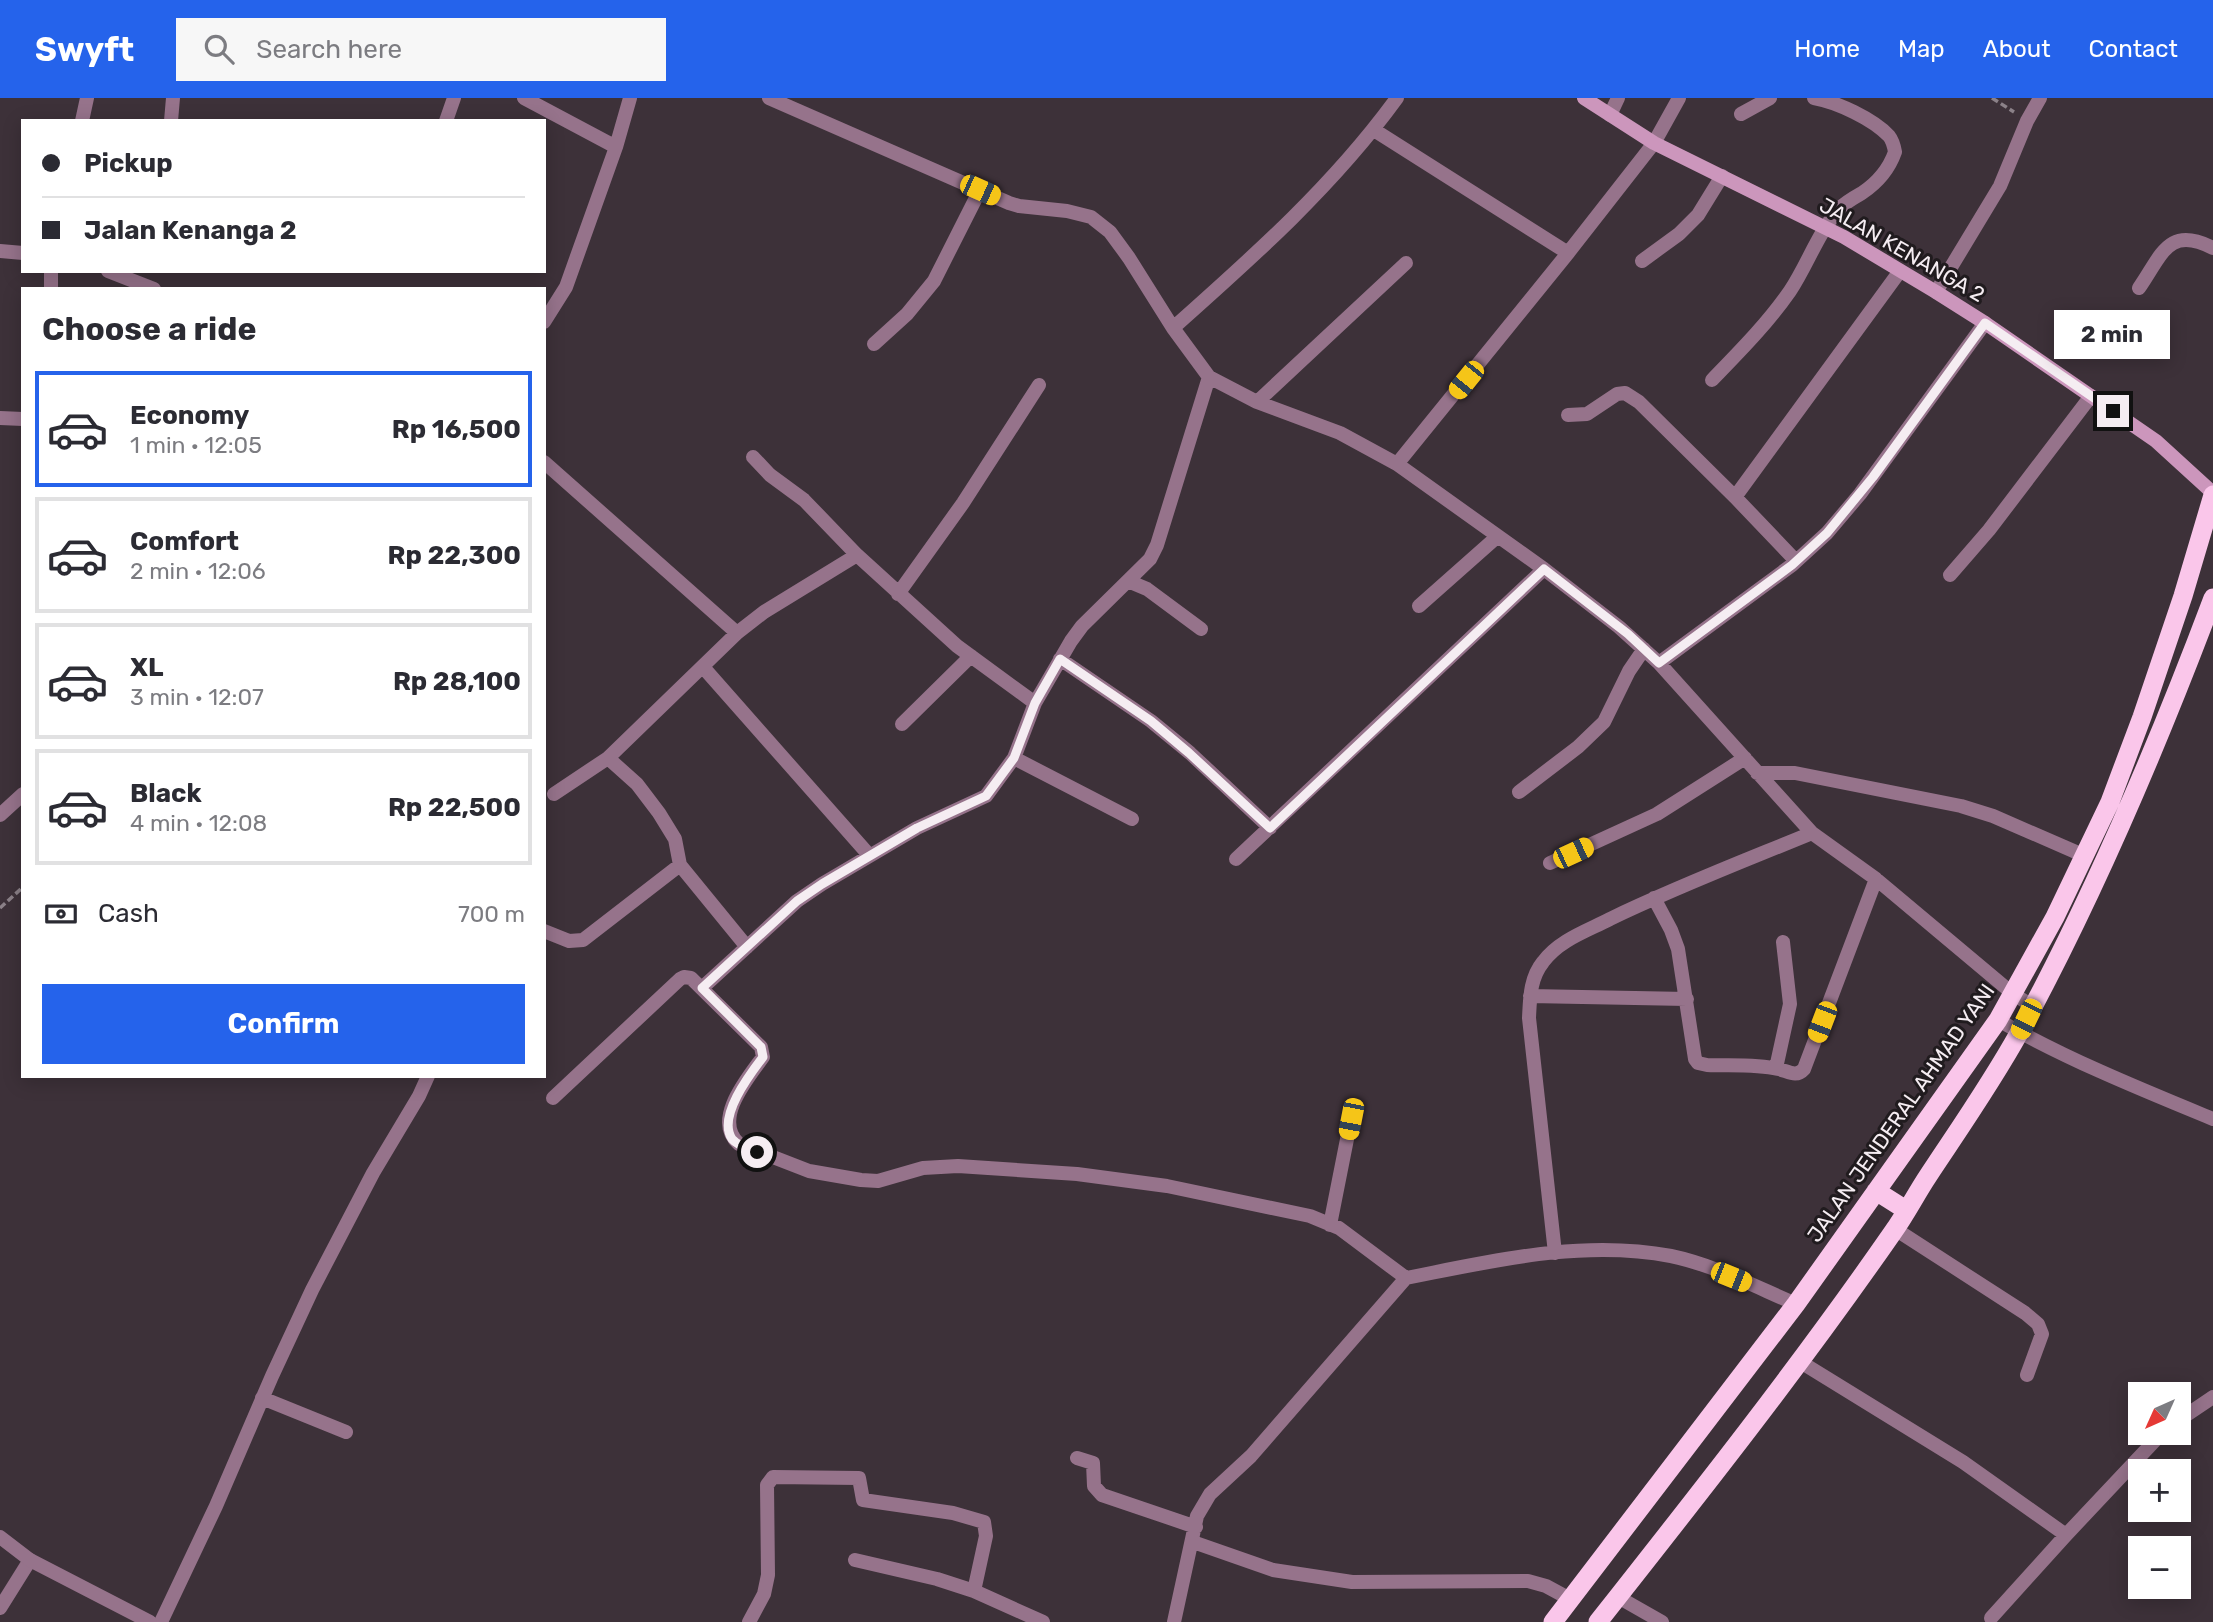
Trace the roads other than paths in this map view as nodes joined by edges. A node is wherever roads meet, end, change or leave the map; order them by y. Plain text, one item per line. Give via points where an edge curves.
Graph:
1 (87, 98) edge
2 (173, 98) edge
3 (454, 98) edge
4 (524, 98) edge
5 (630, 98) edge
6 (769, 98) edge
7 (1397, 98) edge
8 (1584, 98) edge
9 (1618, 98) edge
10 (1679, 98) edge
11 (1770, 98) edge
12 (1815, 98) edge
13 (2040, 98) edge
14 (791, 102) edge
15 (1741, 114) dead end
16 (1609, 115) junction
17 (82, 119) edge
18 (172, 119) edge
19 (447, 119) edge
20 (1374, 130) junction
21 (1654, 143) junction
22 (616, 147) junction
23 (1722, 176) junction
24 (980, 190) junction
25 (1826, 228) junction
26 (2213, 248) edge
27 (0, 251) edge
28 (21, 253) edge
29 (1568, 253) junction
30 (1642, 261) dead end
31 (1406, 263) dead end
32 (1900, 271) junction
33 (113, 273) edge
34 (149, 287) edge
35 (2139, 288) dead end
36 (1936, 292) junction
37 (546, 319) edge
38 (1985, 323) junction
39 (1173, 328) junction
40 (874, 344) dead end
41 (1209, 377) junction
42 (1712, 380) dead end
43 (1039, 385) dead end
44 (2091, 396) junction
45 (1257, 402) junction
46 (1568, 415) dead end
47 (0, 418) edge
48 (21, 419) edge
49 (753, 457) dead end
50 (546, 464) edge
51 (1397, 464) junction
52 (2213, 494) edge
53 (1735, 497) junction
54 (1498, 536) junction
55 (857, 555) junction
56 (1796, 561) junction
57 (1544, 569) junction
58 (1950, 575) dead end
59 (1128, 581) junction
60 (898, 594) junction
61 (2213, 598) edge
62 (1419, 606) dead end
63 (1201, 629) dead end
64 (737, 633) junction
65 (1644, 649) junction
66 (971, 656) junction
67 (1060, 659) junction
68 (1659, 663) junction
69 (703, 667) junction
70 (1035, 703) junction
71 (902, 724) dead end
72 (608, 758) junction
73 (1014, 758) junction
74 (1745, 758) junction
75 (1757, 773) junction
76 (1519, 792) dead end
77 (554, 794) dead end
78 (21, 796) edge
79 (0, 816) edge
80 (1132, 819) dead end
81 (1270, 828) junction
82 (1812, 833) junction
83 (869, 855) junction
84 (2085, 856) junction
85 (1236, 859) dead end
86 (1550, 863) dead end
87 (680, 864) junction
88 (1876, 879) junction
89 (1654, 898) junction
90 (546, 934) edge
91 (1783, 943) dead end
92 (747, 947) junction
93 (702, 988) junction
94 (2012, 993) junction
95 (1530, 996) junction
96 (1687, 999) junction
97 (2032, 1006) junction
98 (1998, 1020) junction
99 (2019, 1032) junction
100 (1776, 1068) junction
101 (427, 1078) edge
102 (553, 1098) dead end
103 (1351, 1119) dead end
104 (2213, 1119) edge
105 (1876, 1191) junction
106 (1906, 1210) junction
107 (1331, 1225) junction
108 (1895, 1229) junction
109 (1555, 1253) junction
110 (1406, 1278) junction
111 (1796, 1304) junction
112 (1799, 1362) junction
113 (2027, 1375) dead end
114 (2213, 1397) edge
115 (262, 1398) junction
116 (2191, 1412) edge
117 (346, 1432) dead end
118 (2150, 1446) edge
119 (1077, 1458) dead end
120 (1195, 1534) junction
121 (2066, 1535) junction
122 (0, 1537) edge
123 (30, 1560) junction
124 (855, 1560) dead end
125 (973, 1591) junction
126 (1618, 1597) junction
127 (1570, 1599) junction
128 (0, 1608) edge
129 (1990, 1618) dead end
130 (149, 1622) edge
131 (161, 1622) edge
132 (749, 1622) edge
133 (1043, 1622) edge
134 (1174, 1622) edge
135 (1553, 1622) edge
136 (1598, 1622) edge
137 (1662, 1622) edge

1 - 17 street
2 - 18 street
3 - 19 street
4 - 22 street
5 - 22 street
6 - 14 street
7 - 20 street
8 - 16 main road, JALAN KENANGA 2
9 - 16 street
10 - 21 street
11 - 15 street
12 - 25 street via 1875,125 1892,139 1895,152 1884,173 1841,206
13 - 36 street via 2000,186
14 - 24 street
16 - 21 main road, JALAN KENANGA 2
20 - 29 street
20 - 39 street via 1295,218
21 - 23 main road, JALAN KENANGA 2
21 - 29 street
22 - 37 street via 566,287
23 - 25 main road, JALAN KENANGA 2
23 - 30 street via 1698,215
24 - 39 street via 1019,206 1091,217 1110,232
24 - 40 street via 934,281
25 - 32 main road, JALAN KENANGA 2
25 - 42 street via 1772,317
26 - 35 street via 2186,238 2173,242
27 - 28 street
29 - 51 street
31 - 45 street
32 - 36 main road, JALAN KENANGA 2
32 - 53 street
33 - 34 street
36 - 38 main road, JALAN KENANGA 2
38 - 44 main road, JALAN KENANGA 2
38 - 56 street via 1860,494
39 - 41 street
41 - 45 street
41 - 59 street via 1157,545
43 - 60 street
44 - 52 main road, JALAN KENANGA 2 via 2156,441
44 - 58 street
45 - 51 street via 1340,433
46 - 53 street via 1587,414 1625,393
47 - 48 street
49 - 55 street via 804,500
50 - 64 street
51 - 54 street
52 - 84 highway, JALAN JENDERAL AHMAD YANI via 2142,717
53 - 56 street
54 - 57 street
54 - 62 street
55 - 60 street
55 - 64 street
56 - 68 street
57 - 65 street
57 - 81 street
59 - 63 street via 1147,589
59 - 67 street via 1082,626
60 - 66 street
61 - 97 highway via 2103,865
64 - 69 street
65 - 68 street
65 - 76 street via 1604,722
66 - 70 street
66 - 71 street
67 - 70 street
67 - 81 street via 1151,721
68 - 74 street
69 - 72 street
69 - 83 street
70 - 73 street
72 - 77 street
72 - 87 street via 637,784 659,813 675,839
73 - 80 street
73 - 83 street via 986,796
74 - 75 street
74 - 86 street via 1657,814
75 - 82 street
75 - 84 street via 1795,773 1961,806
78 - 79 street
81 - 85 street
82 - 88 street
82 - 89 street
83 - 92 street via 797,901
84 - 94 highway, JALAN JENDERAL AHMAD YANI
87 - 90 street via 583,940
87 - 92 street
88 - 94 street
88 - 100 street via 1804,1069 1795,1074
89 - 95 street via 1554,950 1541,963
89 - 96 street via 1675,939
91 - 100 street via 1790,1004
92 - 93 street
93 - 102 street via 691,978 680,979
93 - 107 street via 761,1047 763,1057 733,1104 728,1129 739,1144 776,1160 809,1171 878,1181 923,1168 958,1166 1077,1174 1167,1186 1310,1216
94 - 97 street
94 - 98 highway, JALAN JENDERAL AHMAD YANI
95 - 96 street
95 - 109 street
96 - 100 street via 1698,1063
97 - 99 highway
98 - 99 street
98 - 105 highway, JALAN JENDERAL AHMAD YANI
99 - 104 street
99 - 106 highway
101 - 115 street via 318,1278
103 - 107 street
105 - 106 highway
105 - 111 highway, JALAN JENDERAL AHMAD YANI
106 - 108 highway
107 - 110 street
108 - 112 highway
108 - 113 street via 2038,1324 2042,1334
109 - 110 street
109 - 111 street via 1622,1249 1673,1257
110 - 120 street via 1251,1456 1210,1494 1197,1516
111 - 127 highway, JALAN JENDERAL AHMAD YANI
112 - 121 street via 1962,1462
112 - 126 highway
114 - 116 street
115 - 117 street
115 - 131 street
118 - 121 street
119 - 120 street via 1093,1463 1094,1486 1102,1495
120 - 127 street via 1266,1568 1286,1572 1365,1583 1528,1581
120 - 134 street
121 - 129 street
122 - 123 street
123 - 128 street
123 - 130 street
124 - 125 street
125 - 132 street via 985,1522 863,1500 859,1478 773,1477 767,1485 768,1575
125 - 133 street
126 - 136 highway
126 - 137 street
127 - 135 highway, JALAN JENDERAL AHMAD YANI

